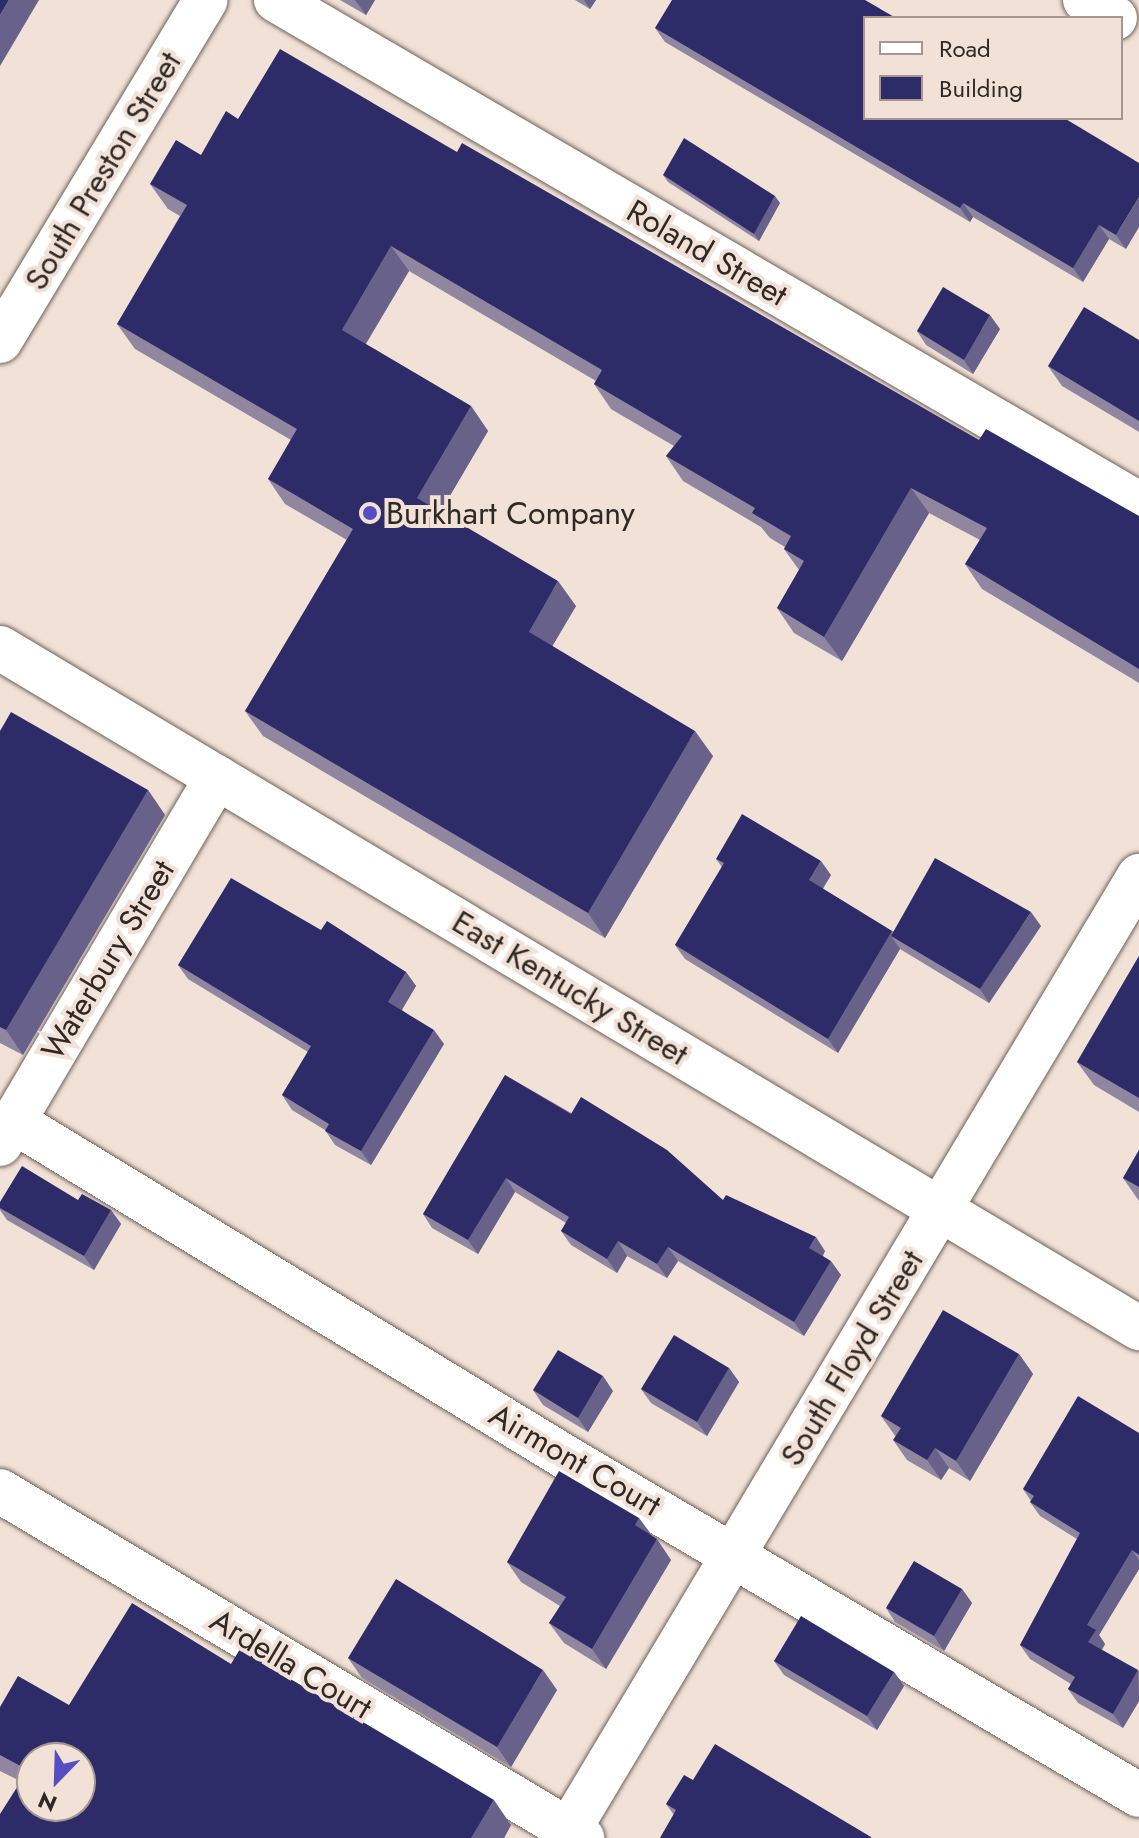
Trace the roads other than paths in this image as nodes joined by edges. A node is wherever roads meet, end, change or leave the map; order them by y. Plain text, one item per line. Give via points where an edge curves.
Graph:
1 (206, 0) edge
2 (276, 0) edge
3 (1085, 0) edge
4 (1112, 16) edge
5 (0, 341) edge
6 (1139, 504) edge
7 (0, 648) edge
8 (217, 777) junction
9 (1139, 876) edge
10 (7, 1132) edge
11 (941, 1209) junction
12 (1139, 1328) edge
13 (0, 1491) edge
14 (736, 1553) junction
15 (1139, 1795) edge
16 (571, 1835) edge

1 - 5 street, South Preston Street
2 - 6 street, Roland Street
3 - 4 street
7 - 8 street, East Kentucky Street
8 - 10 street, Waterbury Street
8 - 11 street, East Kentucky Street
9 - 11 street, South Floyd Street
10 - 14 street, Airmont Court
11 - 12 street, East Kentucky Street
11 - 14 street, South Floyd Street
13 - 16 street, Ardella Court
14 - 15 street, Airmont Court
14 - 16 street, South Floyd Street

